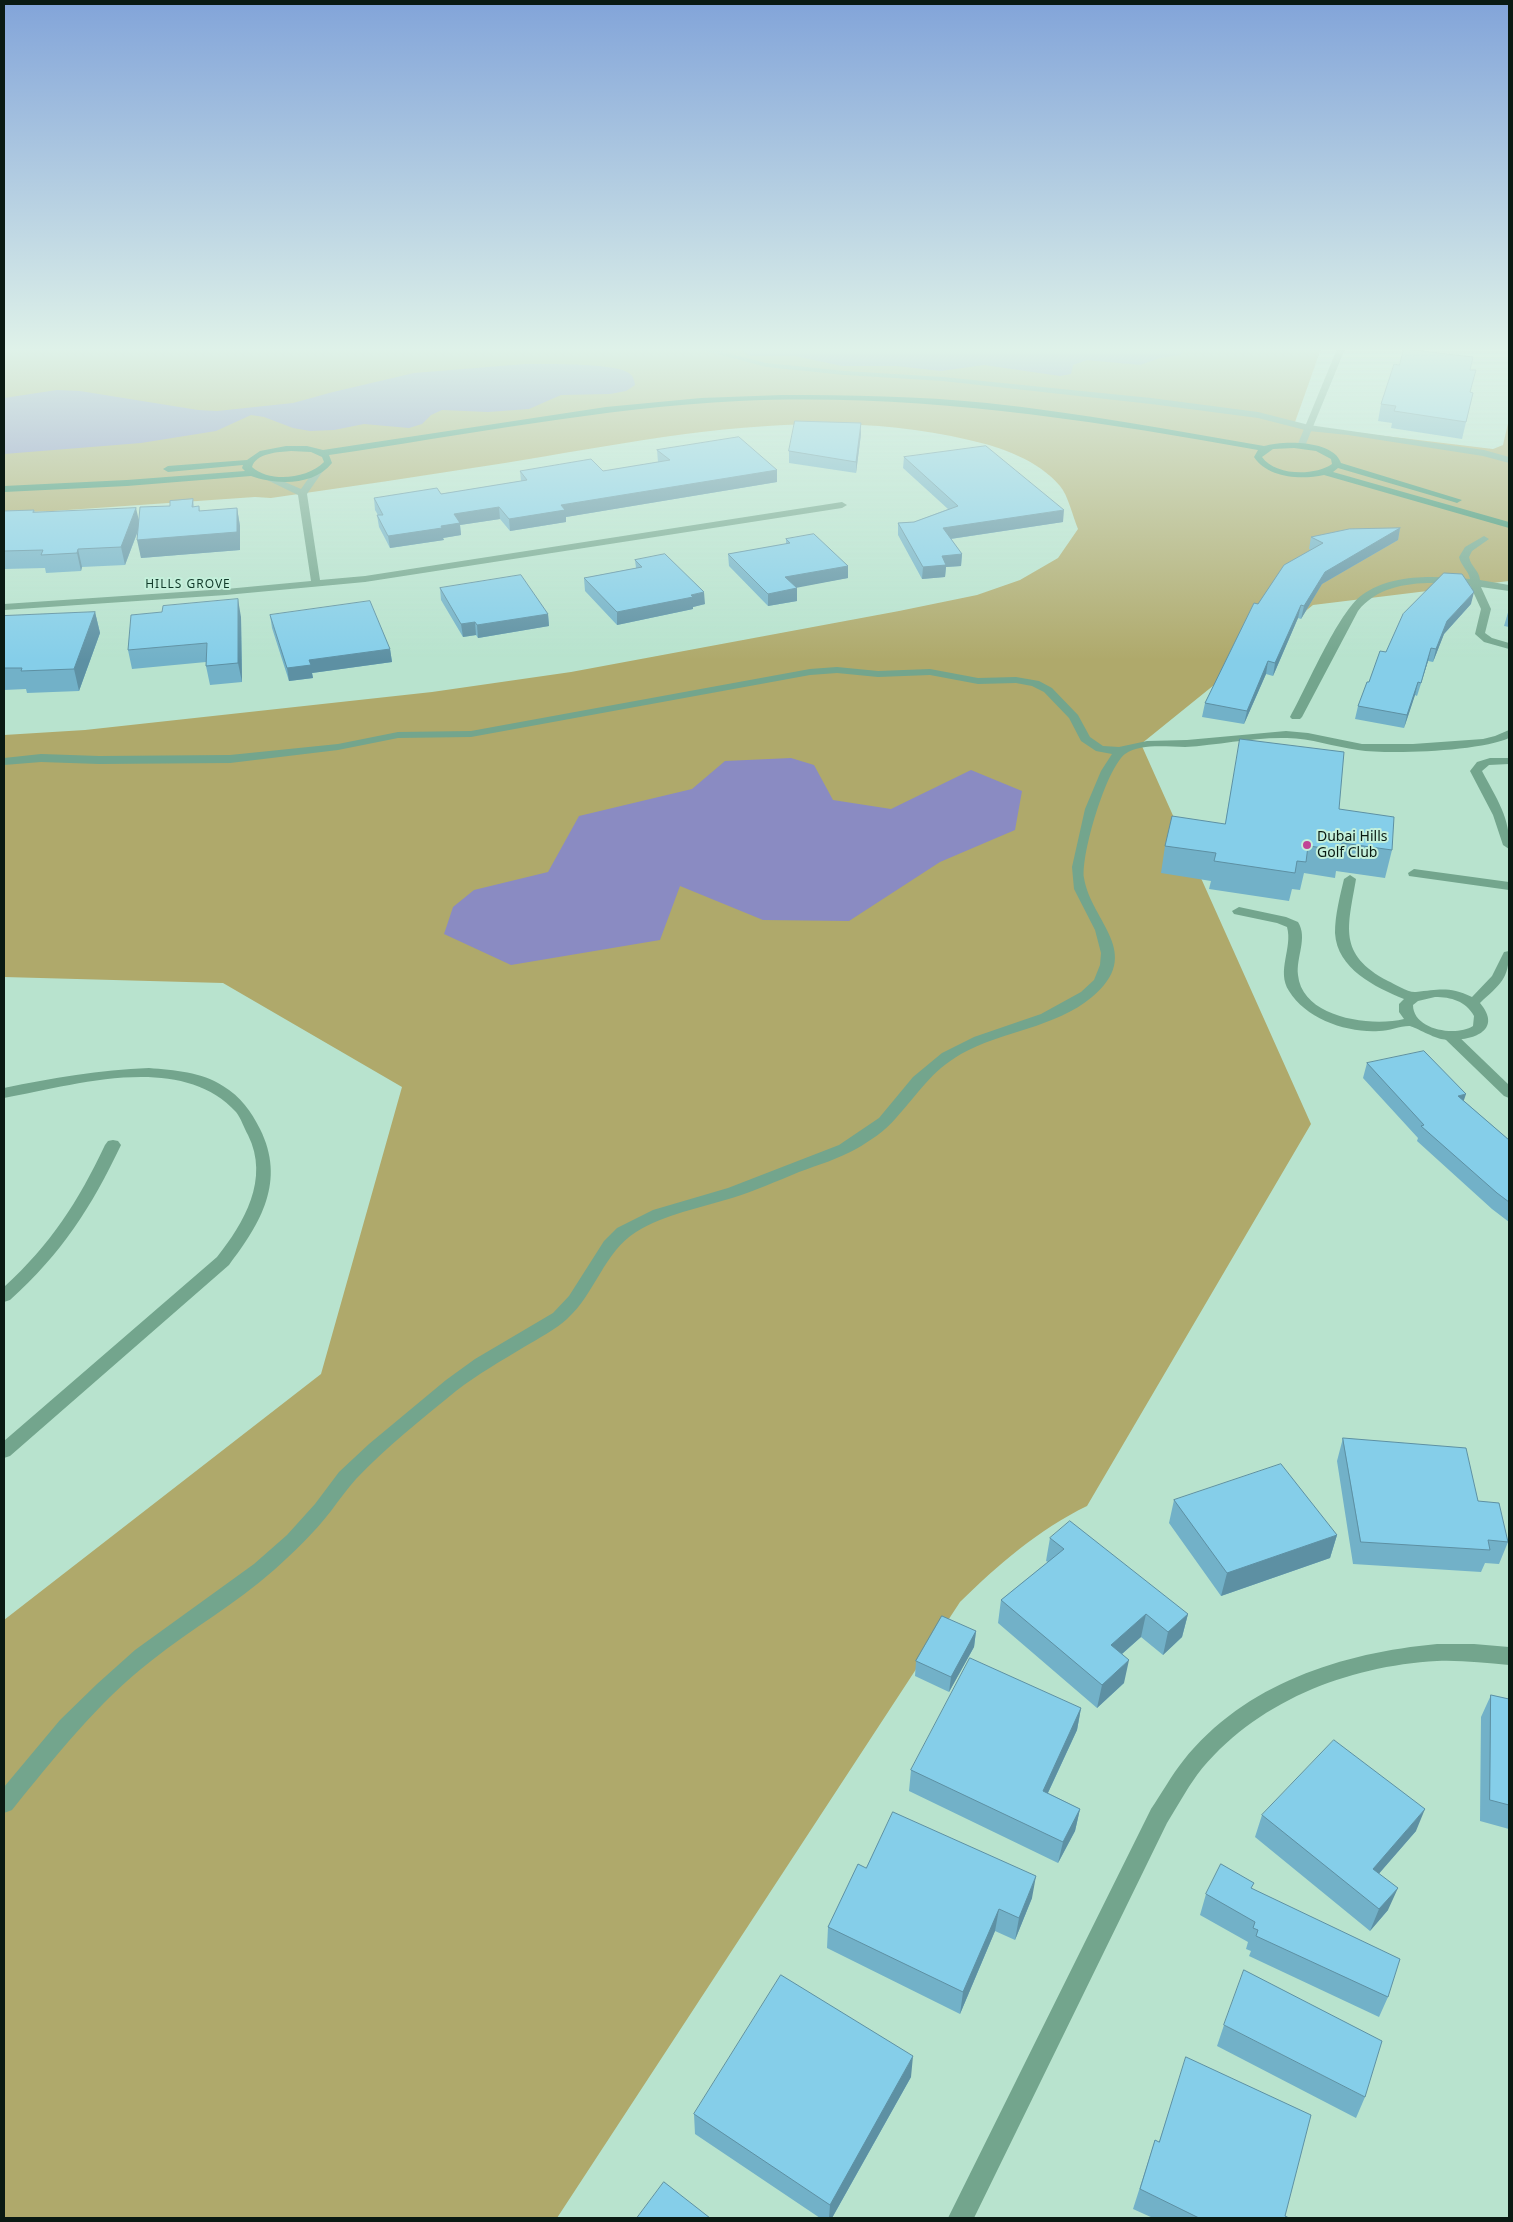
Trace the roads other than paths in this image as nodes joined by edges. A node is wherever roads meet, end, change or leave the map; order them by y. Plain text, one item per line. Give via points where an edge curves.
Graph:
1 (267, 453) edge
2 (322, 453) edge
3 (393, 453) edge
4 (1232, 453) edge
5 (1260, 453) edge
6 (1326, 453) edge
7 (1483, 453) edge
8 (386, 454) dead end
9 (1258, 457) junction
10 (1509, 460) edge
11 (248, 462) junction
12 (1337, 465) junction
13 (318, 471) junction
14 (1324, 472) junction
15 (252, 473) junction
16 (268, 478) junction
17 (4, 480) edge
18 (4, 489) edge
19 (302, 494) junction
20 (842, 505) dead end
21 (1509, 515) edge
22 (1509, 525) edge
23 (1484, 538) dead end
24 (1475, 582) junction
25 (316, 584) junction
26 (1509, 588) edge
27 (4, 607) edge
28 (1509, 646) edge
29 (1296, 717) dead end
30 (1509, 733) edge
31 (1120, 751) junction
32 (4, 761) edge
33 (1509, 761) edge
34 (1509, 845) edge
35 (1414, 873) dead end
36 (1350, 879) dead end
37 (1509, 886) edge
38 (1239, 911) dead end
39 (1509, 958) edge
40 (1412, 997) junction
41 (1472, 1004) junction
42 (1412, 1022) junction
43 (1450, 1036) junction
44 (1509, 1093) edge
45 (4, 1094) edge
46 (113, 1145) dead end
47 (4, 1296) edge
48 (4, 1451) edge
49 (1509, 1656) edge
50 (4, 1803) edge
51 (961, 2218) edge

1 - 11 street
2 - 13 street via 333,462
3 - 8 street
4 - 9 street
5 - 9 street
6 - 12 street
7 - 10 street
9 - 14 street via 1263,464 1277,470 1296,474
11 - 15 street via 247,468
11 - 17 street
12 - 14 street
12 - 21 street
13 - 16 street via 298,477
13 - 19 street
14 - 22 street
15 - 16 street
15 - 18 street
16 - 19 street
19 - 25 street
20 - 25 street via 413,573
23 - 24 street via 1468,549 1464,557
24 - 26 street
24 - 28 street via 1486,609 1480,634
24 - 29 street via 1414,581 1386,587 1365,597 1347,619
25 - 27 street
30 - 31 street via 1483,742 1374,748 1295,735 1145,744
31 - 32 street via 1091,744 1074,717 1048,690 1035,683 978,681 930,672 878,674 837,670 471,734 398,735 345,746 230,759 51,758
31 - 50 street via 1113,757 1102,779 1078,860 1080,886 1101,926 1108,954 1104,975 1088,994 1053,1013 978,1041 943,1059 917,1082 888,1118 844,1149 734,1192 659,1214 623,1232 610,1245 576,1300 558,1317 481,1364 375,1449 294,1540 261,1570 142,1656 104,1690
33 - 34 street via 1484,763 1476,771 1499,815
35 - 37 street
36 - 40 street via 1342,933 1348,953 1372,977
38 - 42 street via 1288,922 1296,928 1291,979 1303,1000 1317,1010 1354,1024 1394,1026
39 - 41 street via 1491,987
40 - 41 street via 1441,992
40 - 42 street via 1406,1004 1406,1012
41 - 43 street via 1481,1017 1477,1029 1461,1036
42 - 43 street
43 - 44 street
45 - 48 street via 114,1073 158,1072 198,1080 229,1096 241,1107 258,1136 264,1155 265,1175 253,1218 222,1261
46 - 47 street via 65,1231
49 - 51 street via 1440,1652 1380,1659 1324,1673 1274,1696 1222,1735 1190,1768 1159,1816

